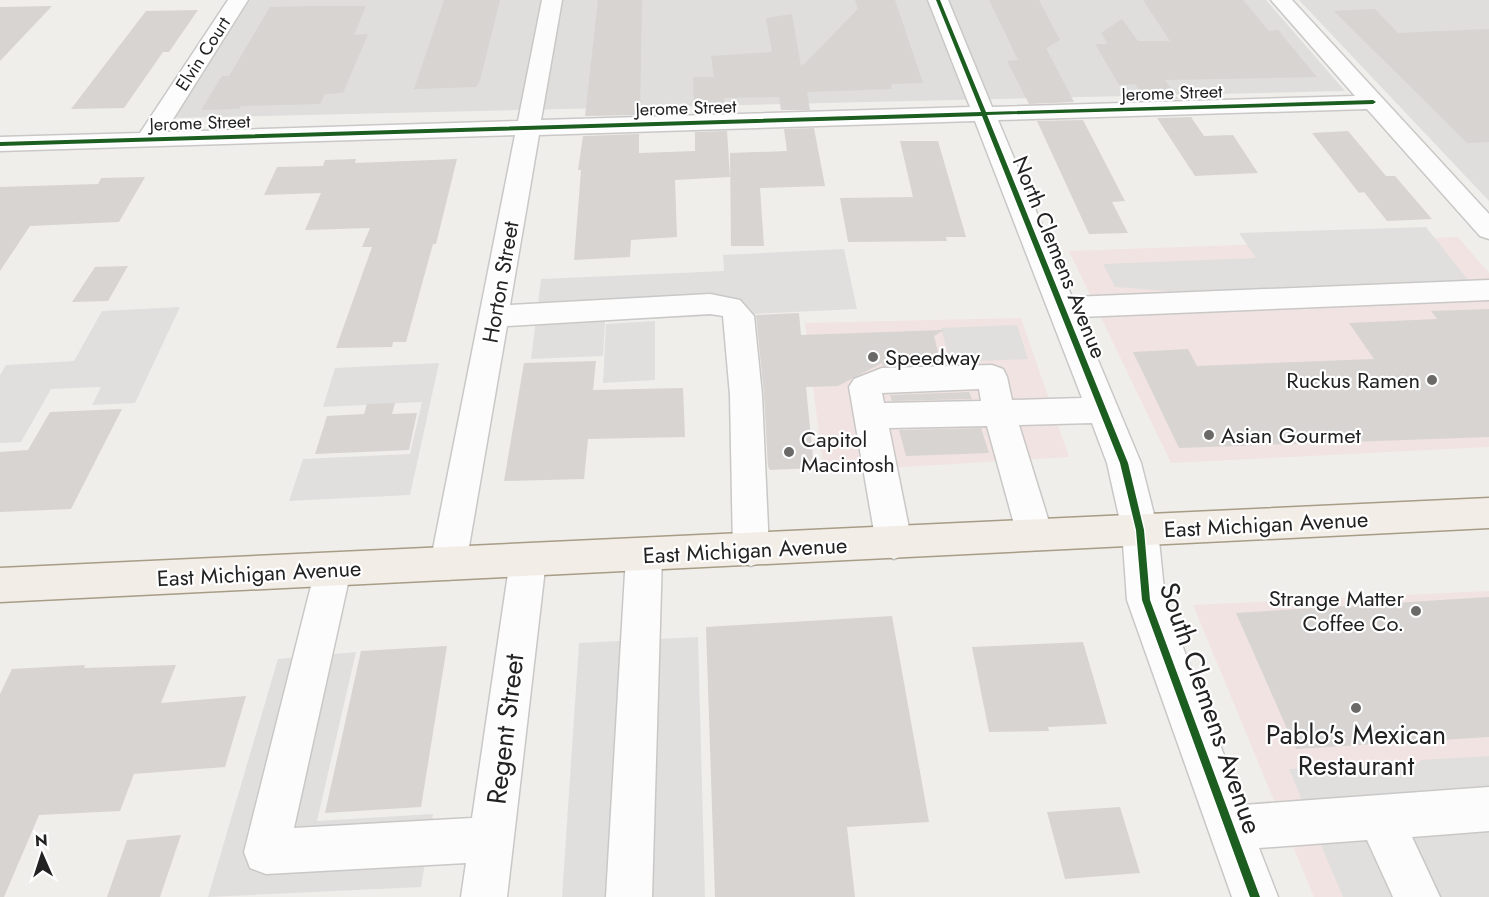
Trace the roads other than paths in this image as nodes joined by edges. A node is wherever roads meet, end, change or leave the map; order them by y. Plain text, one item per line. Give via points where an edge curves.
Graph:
1 (238, 0) edge
2 (552, 0) edge
3 (938, 0) edge
4 (1281, 0) edge
5 (1372, 102) junction
6 (982, 113) junction
7 (528, 128) junction
8 (148, 139) junction
9 (0, 144) edge
10 (1489, 230) edge
11 (1489, 290) edge
12 (1062, 308) junction
13 (494, 316) junction
14 (1103, 410) junction
15 (999, 413) junction
16 (1489, 513) edge
17 (1140, 530) junction
18 (1035, 535) junction
19 (894, 543) junction
20 (751, 550) junction
21 (644, 555) junction
22 (528, 560) junction
23 (448, 564) junction
24 (333, 570) junction
25 (0, 585) edge
26 (1489, 809) edge
27 (1379, 817) junction
28 (1230, 828) junction
29 (492, 839) junction
30 (484, 897) edge
31 (629, 897) edge
32 (1255, 897) edge
33 (1417, 897) edge

1 - 8 street, Elvin Court
2 - 7 street, Horton Street
3 - 6 street, North Clemens Avenue
4 - 5 street
5 - 6 street, Jerome Street
5 - 10 street
6 - 7 street, Jerome Street
6 - 12 street, North Clemens Avenue
7 - 8 street, Jerome Street
7 - 13 street, Horton Street
8 - 9 street, Jerome Street
11 - 12 street
12 - 14 street, North Clemens Avenue
13 - 20 street via 710,304 734,309 739,316 745,372
13 - 23 street, Horton Street
14 - 15 street
14 - 17 street, North Clemens Avenue via 1124,463
15 - 18 street
15 - 19 street via 871,416
16 - 17 main road, East Michigan Avenue
17 - 18 main road, East Michigan Avenue
17 - 28 street, South Clemens Avenue via 1146,600
18 - 19 main road, East Michigan Avenue
19 - 20 main road, East Michigan Avenue
20 - 21 main road, East Michigan Avenue
21 - 22 main road, East Michigan Avenue
21 - 31 street
22 - 23 main road, East Michigan Avenue
22 - 29 street, Regent Street
23 - 24 main road, East Michigan Avenue
24 - 25 main road, East Michigan Avenue
24 - 29 street via 266,852
26 - 27 street
27 - 28 street
27 - 33 street
28 - 32 street, South Clemens Avenue
29 - 30 street, Regent Street

